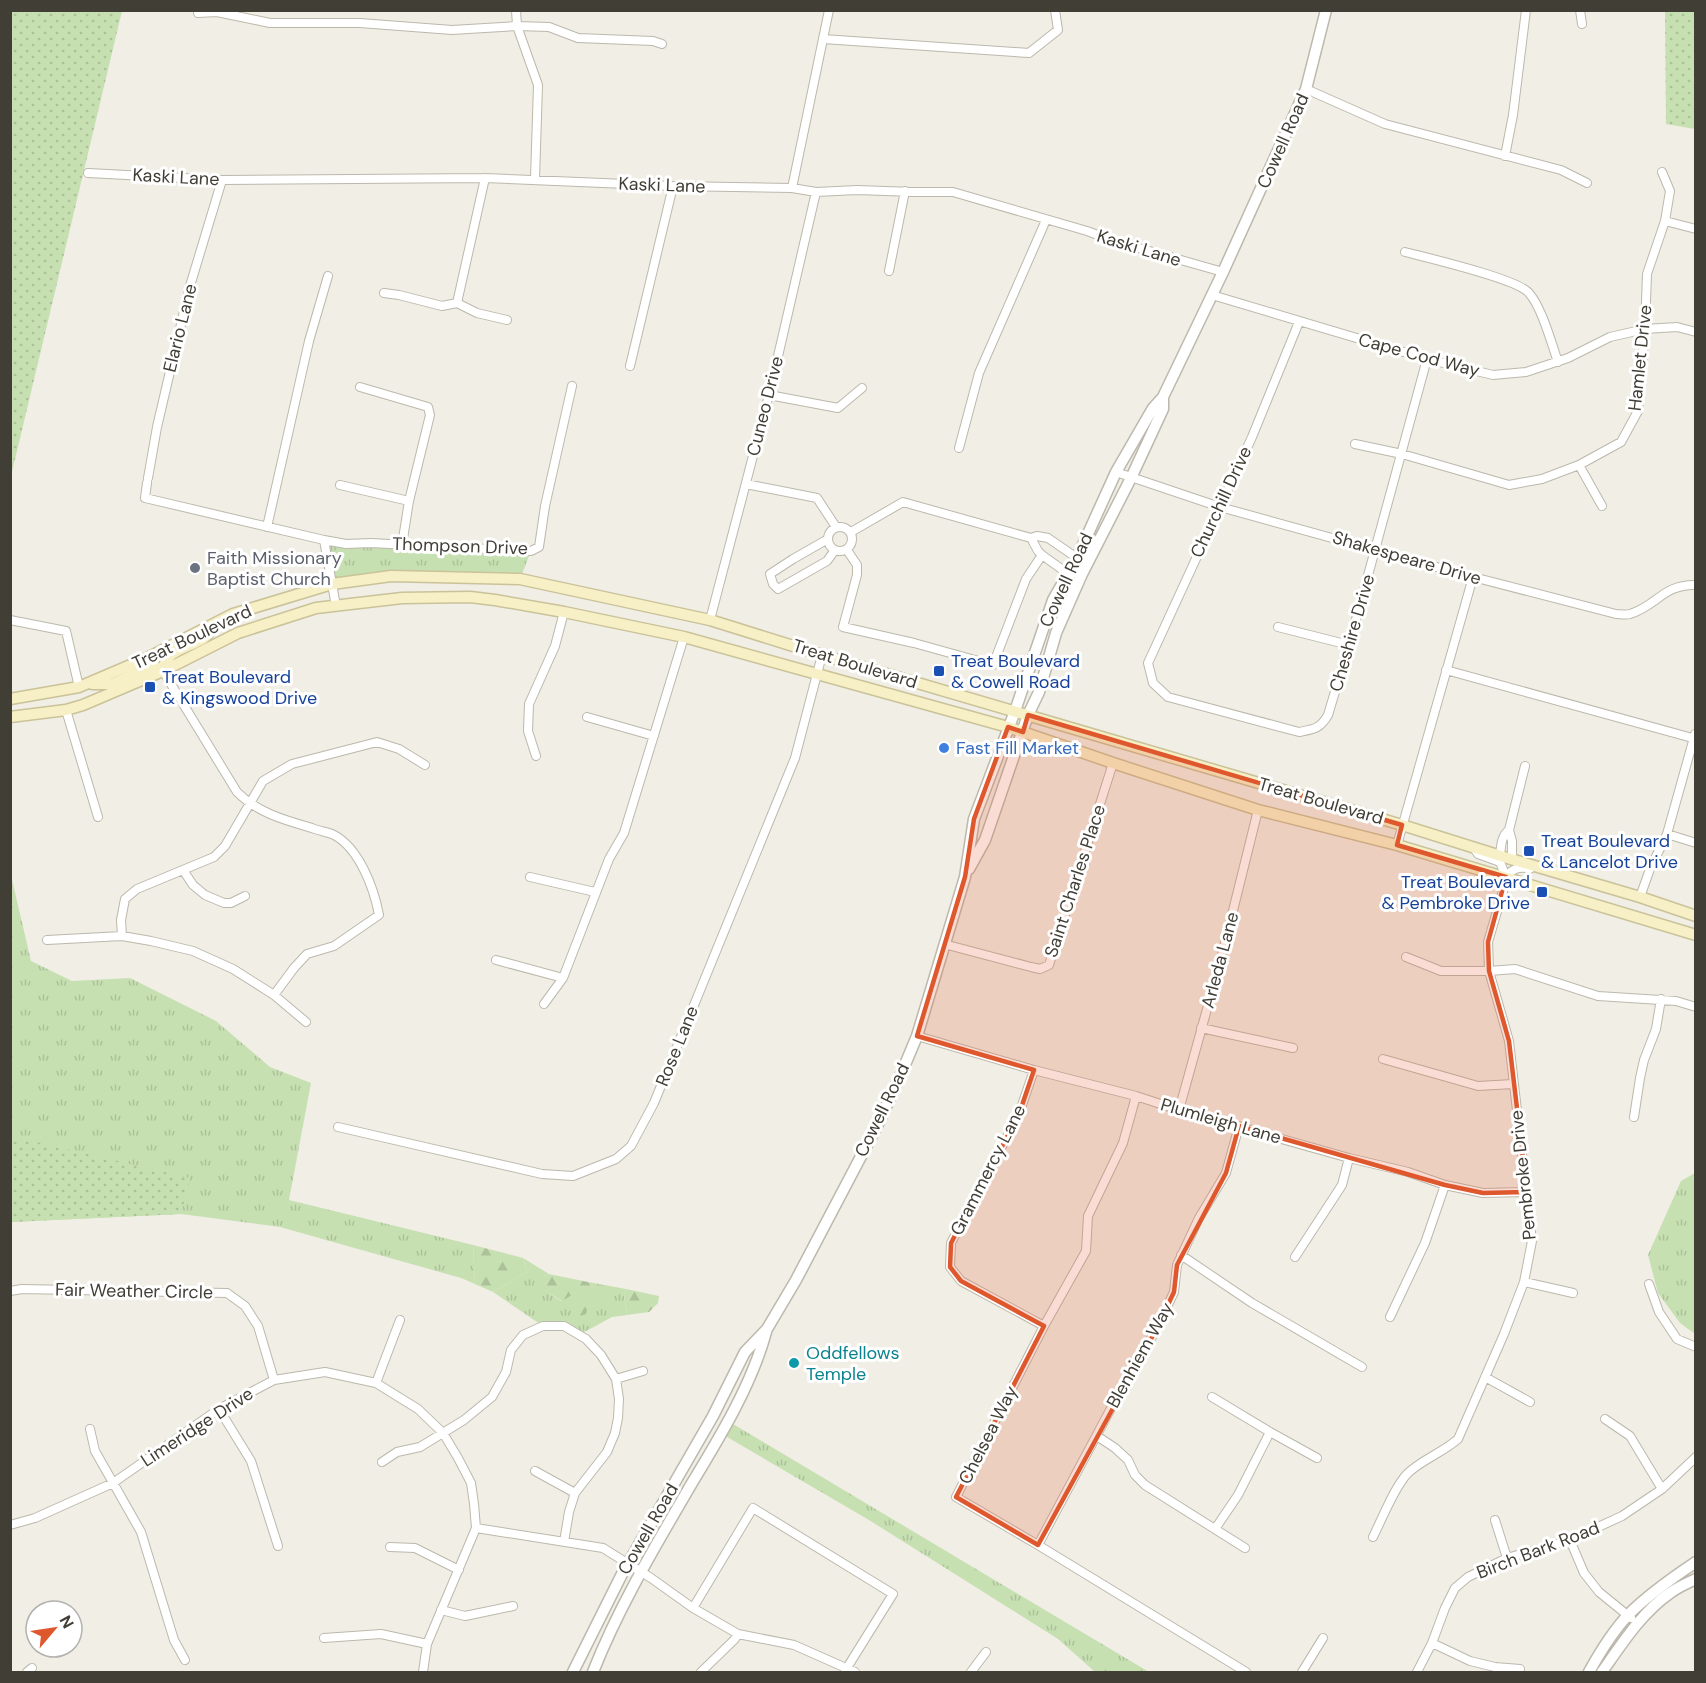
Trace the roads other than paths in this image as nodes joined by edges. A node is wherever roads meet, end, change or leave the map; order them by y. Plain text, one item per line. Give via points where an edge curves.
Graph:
1 (516, 10) edge
2 (829, 10) edge
3 (1055, 10) edge
4 (1326, 10) edge
5 (1526, 10) edge
6 (1580, 10) edge
7 (198, 13) dead end
8 (1582, 24) dead end
9 (517, 26) junction
10 (823, 39) junction
11 (662, 44) dead end
12 (1306, 89) junction
13 (1505, 156) junction
14 (1662, 172) dead end
15 (88, 173) dead end
16 (485, 178) junction
17 (535, 179) junction
18 (222, 180) junction
19 (1587, 183) dead end
20 (673, 186) junction
21 (792, 188) junction
22 (816, 192) junction
23 (905, 192) junction
24 (1046, 220) junction
25 (1665, 221) junction
26 (1695, 229) edge
27 (1405, 252) dead end
28 (889, 271) dead end
29 (1223, 272) junction
30 (328, 276) dead end
31 (384, 293) dead end
32 (1212, 295) junction
33 (458, 303) junction
34 (507, 320) dead end
35 (1299, 322) junction
36 (1645, 329) junction
37 (1695, 332) edge
38 (1427, 359) junction
39 (1558, 362) junction
40 (630, 366) dead end
41 (572, 386) dead end
42 (360, 387) dead end
43 (862, 388) dead end
44 (769, 395) junction
45 (1162, 397) junction
46 (1355, 444) dead end
47 (959, 448) dead end
48 (1402, 454) junction
49 (1579, 465) junction
50 (1116, 472) junction
51 (1131, 478) junction
52 (746, 484) junction
53 (340, 485) dead end
54 (144, 498) joint
55 (409, 501) junction
56 (1602, 506) dead end
57 (1220, 507) junction
58 (267, 527) junction
59 (836, 527) junction
60 (851, 532) junction
61 (1031, 538) junction
62 (828, 539) junction
63 (324, 540) junction
64 (402, 545) junction
65 (1376, 549) junction
66 (835, 550) junction
67 (847, 550) junction
68 (1042, 555) junction
69 (1077, 558) junction
70 (1067, 573) junction
71 (1082, 574) junction
72 (1473, 577) junction
73 (333, 584) junction
74 (1695, 585) edge
75 (336, 606) junction
76 (564, 612) junction
77 (10, 620) edge
78 (710, 620) junction
79 (218, 622) junction
80 (1278, 627) dead end
81 (684, 637) junction
82 (1349, 645) junction
83 (822, 655) junction
84 (1446, 670) junction
85 (163, 671) junction
86 (818, 674) junction
87 (82, 686) junction
88 (10, 699) edge
89 (66, 710) junction
90 (1015, 711) junction
91 (1028, 715) junction
92 (10, 717) edge
93 (587, 717) dead end
94 (1008, 727) junction
95 (1315, 729) joint
96 (1023, 732) junction
97 (654, 736) junction
98 (1695, 737) edge
99 (536, 756) dead end
100 (1113, 763) junction
101 (425, 765) dead end
102 (1525, 766) dead end
103 (248, 804) junction
104 (1258, 810) junction
105 (98, 817) dead end
106 (1402, 825) junction
107 (1509, 830) junction
108 (1667, 834) junction
109 (1695, 843) edge
110 (1396, 845) junction
111 (1474, 848) junction
112 (1500, 856) junction
113 (1512, 860) junction
114 (183, 870) junction
115 (965, 877) junction
116 (530, 878) dead end
117 (1506, 878) junction
118 (1600, 885) junction
119 (595, 892) junction
120 (244, 896) dead end
121 (1640, 897) junction
122 (1695, 916) edge
123 (122, 936) junction
124 (1695, 937) edge
125 (47, 940) dead end
126 (944, 944) junction
127 (1406, 957) dead end
128 (496, 960) dead end
129 (1489, 971) junction
130 (564, 978) junction
131 (274, 995) junction
132 (1661, 999) junction
133 (544, 1004) dead end
134 (1695, 1006) edge
135 (306, 1022) dead end
136 (1201, 1028) junction
137 (917, 1035) junction
138 (1293, 1048) dead end
139 (1383, 1059) dead end
140 (1034, 1070) junction
141 (1513, 1084) junction
142 (1137, 1096) junction
143 (1179, 1110) junction
144 (1634, 1117) dead end
145 (1239, 1126) junction
146 (338, 1127) dead end
147 (1349, 1158) junction
148 (1445, 1185) junction
149 (1527, 1192) junction
150 (1181, 1255) junction
151 (1295, 1257) dead end
152 (1524, 1282) junction
153 (1649, 1284) dead end
154 (10, 1291) edge
155 (1573, 1293) dead end
156 (1390, 1317) dead end
157 (400, 1320) dead end
158 (1044, 1326) junction
159 (767, 1329) junction
160 (1695, 1347) edge
161 (1362, 1367) dead end
162 (643, 1371) dead end
163 (1485, 1377) junction
164 (616, 1379) junction
165 (274, 1380) junction
166 (376, 1383) junction
167 (1212, 1397) dead end
168 (1530, 1402) dead end
169 (219, 1409) junction
170 (1605, 1419) dead end
171 (90, 1429) dead end
172 (1270, 1432) junction
173 (443, 1433) junction
174 (1097, 1436) junction
175 (1695, 1457) edge
176 (1317, 1458) dead end
177 (382, 1462) dead end
178 (536, 1471) dead end
179 (112, 1483) junction
180 (1662, 1489) junction
181 (575, 1493) junction
182 (1495, 1520) dead end
183 (10, 1525) edge
184 (476, 1528) junction
185 (1215, 1529) junction
186 (1373, 1538) dead end
187 (1570, 1540) junction
188 (564, 1542) junction
189 (1038, 1545) junction
190 (278, 1546) dead end
191 (390, 1547) dead end
192 (1245, 1548) dead end
193 (1507, 1558) junction
194 (1695, 1562) edge
195 (628, 1563) junction
196 (459, 1569) junction
197 (641, 1571) junction
198 (1695, 1579) edge
199 (513, 1606) dead end
200 (693, 1608) junction
201 (441, 1610) junction
202 (1628, 1615) junction
203 (1638, 1623) junction
204 (738, 1634) junction
205 (324, 1638) dead end
206 (1323, 1638) dead end
207 (1432, 1643) junction
208 (426, 1644) junction
209 (986, 1652) dead end
210 (185, 1660) dead end
211 (1520, 1668) dead end
212 (845, 1670) edge
213 (423, 1672) edge
214 (573, 1672) edge
215 (593, 1672) edge
216 (701, 1672) edge
217 (855, 1672) edge
218 (971, 1672) edge
219 (1246, 1672) edge
220 (1302, 1672) edge
221 (1417, 1672) edge
222 (1589, 1672) edge
223 (1602, 1672) edge

1 - 9 street
2 - 10 street
3 - 10 street via 1058,30 1029,53
4 - 12 street, Cowell Road
5 - 13 street
6 - 8 street
7 - 9 street via 217,12 270,23 360,23 452,30
9 - 11 street via 549,27 578,38
9 - 17 street via 538,85
10 - 21 street
12 - 13 street via 1385,124
12 - 29 street, Cowell Road
13 - 19 street via 1561,170
14 - 25 street, Hamlet Drive via 1670,192
15 - 18 street, Kaski Lane
16 - 17 street, Kaski Lane
16 - 18 street, Kaski Lane
16 - 33 street
17 - 20 street, Kaski Lane
18 - 54 street, Elario Lane via 190,286
20 - 21 street, Kaski Lane
20 - 40 street
21 - 22 street, Kaski Lane
22 - 23 street, Kaski Lane
22 - 44 street, Cuneo Drive
23 - 24 street, Kaski Lane via 953,192
23 - 28 street
24 - 29 street, Kaski Lane
24 - 47 street via 979,373
25 - 26 street
25 - 36 street, Hamlet Drive via 1647,274
27 - 39 street via 1510,281 1528,291
29 - 32 street, Cowell Road
30 - 58 street via 309,341
31 - 33 street via 442,306
32 - 35 street, Cape Cod Way
32 - 45 street, Cowell Road
33 - 34 street via 477,313
35 - 38 street, Cape Cod Way
35 - 57 street, Churchill Drive
36 - 37 street, Cape Cod Way via 1677,327
36 - 39 street, Cape Cod Way via 1610,337
36 - 49 street, Hamlet Drive via 1638,411 1621,442
38 - 39 street, Cape Cod Way via 1493,375 1526,372
38 - 48 street, Cheshire Drive
41 - 64 street, Thompson Drive via 539,547 531,551
42 - 55 street via 428,407 430,415
43 - 44 street via 838,408
44 - 52 street, Cuneo Drive
45 - 50 street, Cowell Road
45 - 51 street, Cowell Road via 1163,409
46 - 48 street, Hamlet Drive
48 - 49 street, Hamlet Drive via 1509,484 1542,479
48 - 65 street, Cheshire Drive
49 - 56 street
50 - 51 street, Shakespeare Drive
50 - 69 street, Cowell Road
51 - 57 street, Shakespeare Drive
51 - 71 street, Cowell Road
52 - 59 street via 817,498
52 - 78 street, Cuneo Drive
53 - 55 street
54 - 58 street, Thompson Drive
55 - 64 street
57 - 65 street, Shakespeare Drive
57 - 95 street, Churchill Drive via 1148,663 1153,683 1168,697 1299,732
58 - 63 street, Thompson Drive
59 - 60 street
59 - 62 street
60 - 61 street via 903,502
60 - 67 street via 853,540
61 - 68 street
61 - 69 street via 1048,538
62 - 66 street
62 - 66 street via 770,574 773,584 778,589 827,561
63 - 64 street, Thompson Drive
63 - 73 street
65 - 72 street, Shakespeare Drive
65 - 82 street, Cheshire Drive
66 - 67 street
67 - 68 street via 857,565 857,575 843,627 993,665 1026,579
68 - 70 street
69 - 70 street, Cowell Road
69 - 71 street
70 - 71 street
70 - 90 street, Cowell Road via 1053,600
71 - 91 street, Cowell Road via 1056,633
72 - 74 street, Shakespeare Drive via 1616,615 1630,614 1673,588
72 - 84 street
73 - 75 street
73 - 78 main road, Treat Boulevard via 391,576 520,579
73 - 79 main road, Treat Boulevard
75 - 76 main road, Treat Boulevard via 402,598 470,597
75 - 85 main road, Treat Boulevard via 316,608 237,633
76 - 81 main road, Treat Boulevard
76 - 99 street via 555,646 528,704 528,731
77 - 87 street via 66,631
78 - 83 main road, Treat Boulevard
79 - 85 main road via 205,637 171,654
79 - 87 main road, Treat Boulevard
80 - 82 street
81 - 86 main road, Treat Boulevard
81 - 97 street
82 - 95 street, Cheshire Drive via 1328,715
83 - 86 street, Rose Lane
83 - 90 main road, Treat Boulevard
84 - 98 street
84 - 106 street
85 - 87 main road via 148,668 112,684
85 - 89 main road, Treat Boulevard
85 - 103 street via 230,782
86 - 94 main road, Treat Boulevard
86 - 146 street, Rose Lane via 795,758 656,1097 631,1146 616,1160 573,1176 542,1174
87 - 88 main road, Treat Boulevard
89 - 92 main road, Treat Boulevard
89 - 105 street
90 - 91 main road, Treat Boulevard
90 - 94 street, Cowell Road
91 - 96 street, Cowell Road
91 - 106 main road, Treat Boulevard
93 - 97 street
94 - 96 main road, Treat Boulevard
94 - 115 street, Cowell Road via 974,819
96 - 100 main road, Treat Boulevard
96 - 115 street, Cowell Road via 985,840
97 - 119 street via 624,833
98 - 108 street
100 - 104 main road, Treat Boulevard
100 - 126 street, Saint Charles Place via 1049,965 1031,968
101 - 103 street via 399,749 377,742 292,764 263,781
102 - 107 street
103 - 114 street via 225,846 214,857
103 - 131 street via 273,817 334,835 351,849 376,897 379,915 334,946 307,954
104 - 110 main road, Treat Boulevard
104 - 136 street, Arleda Lane
106 - 110 street
106 - 111 main road, Treat Boulevard
107 - 112 street via 1503,838
107 - 113 street
108 - 109 street
108 - 121 street
110 - 117 main road, Treat Boulevard
111 - 112 main road, Treat Boulevard
111 - 117 street via 1478,854 1500,862
112 - 113 main road, Treat Boulevard
113 - 118 main road, Treat Boulevard
114 - 120 street via 205,895 224,903
114 - 123 street via 137,889 125,899
115 - 126 street, Cowell Road
116 - 119 street
117 - 118 street via 1511,871 1525,868 1590,888
117 - 124 main road, Treat Boulevard
117 - 129 street, Pembroke Drive via 1488,942
118 - 121 main road, Treat Boulevard
119 - 130 street
121 - 122 main road, Treat Boulevard
123 - 125 street
123 - 131 street via 193,951 233,969
126 - 137 street, Cowell Road
127 - 129 street via 1441,971
128 - 130 street
129 - 132 street via 1515,969 1598,996
129 - 141 street, Pembroke Drive via 1509,1041
130 - 133 street
131 - 135 street
132 - 134 street
132 - 144 street
136 - 138 street
136 - 143 street, Arleda Lane
137 - 140 street, Plumleigh Lane
137 - 159 street, Cowell Road via 878,1124
139 - 141 street via 1478,1086
140 - 142 street, Plumleigh Lane
140 - 158 street, Grammercy Lane via 1019,1114 951,1243 950,1268 961,1281
141 - 149 street, Pembroke Drive
142 - 143 street, Plumleigh Lane
142 - 158 street, Chelsea Way via 1123,1143 1088,1216 1086,1251
143 - 145 street, Plumleigh Lane
145 - 147 street, Plumleigh Lane
145 - 150 street, Blenhiem Way via 1226,1173
147 - 148 street, Plumleigh Lane
147 - 151 street via 1342,1185
148 - 149 street, Plumleigh Lane via 1483,1193
148 - 156 street via 1425,1244
149 - 152 street, Pembroke Drive via 1532,1241
150 - 161 street via 1252,1303
150 - 174 street, Blenhiem Way via 1174,1292
152 - 155 street
152 - 163 street, Pembroke Drive
153 - 160 street via 1659,1312 1677,1339
154 - 165 street, Fair Weather Circle via 227,1293 245,1306 258,1326
157 - 166 street
158 - 189 street, Chelsea Way via 956,1497
159 - 195 street, Cowell Road via 745,1352 713,1416
159 - 197 street, Cowell Road via 759,1357 722,1434
162 - 164 street
163 - 168 street
163 - 186 street, Pembroke Drive via 1458,1438 1401,1481
164 - 173 street via 586,1339 564,1326 543,1326 523,1335 511,1350 506,1372 492,1397
164 - 181 street via 620,1399 615,1433 607,1452
165 - 166 street, Limeridge Drive via 325,1372
165 - 169 street, Limeridge Drive
166 - 173 street, Limeridge Drive via 418,1409
167 - 172 street
169 - 179 street, Limeridge Drive
169 - 190 street via 251,1461
170 - 180 street via 1630,1436
171 - 179 street via 95,1451
172 - 176 street
172 - 185 street via 1238,1495
173 - 177 street
173 - 184 street, Limeridge Drive via 471,1483
174 - 185 street via 1128,1460 1145,1485
174 - 189 street, Blenhiem Way
175 - 180 street, Birch Bark Road
178 - 181 street
179 - 183 street, Limeridge Drive via 35,1518
179 - 210 street via 141,1532 174,1640
180 - 187 street, Birch Bark Road via 1622,1516
181 - 188 street
182 - 193 street
184 - 188 street
184 - 196 street, Limeridge Drive
185 - 192 street
187 - 193 street, Birch Bark Road
187 - 202 street via 1584,1573 1599,1592
188 - 195 street via 603,1548
189 - 219 street, Chelsea Way
191 - 196 street via 415,1548
193 - 207 street, Birch Bark Road via 1468,1577 1455,1588
194 - 202 street
195 - 197 street
195 - 214 street, Cowell Road
196 - 201 street, Limeridge Drive
197 - 200 street
197 - 215 street, Cowell Road
198 - 203 street via 1670,1593
199 - 201 street via 465,1616
200 - 204 street
200 - 212 street via 753,1508 893,1594
201 - 208 street, Limeridge Drive
202 - 203 street
202 - 222 street
203 - 223 street
204 - 212 street via 794,1645
204 - 216 street
205 - 208 street via 381,1634
206 - 220 street
207 - 211 street via 1470,1662
207 - 221 street, Birch Bark Road
208 - 213 street, Limeridge Drive
209 - 218 street
212 - 217 street

